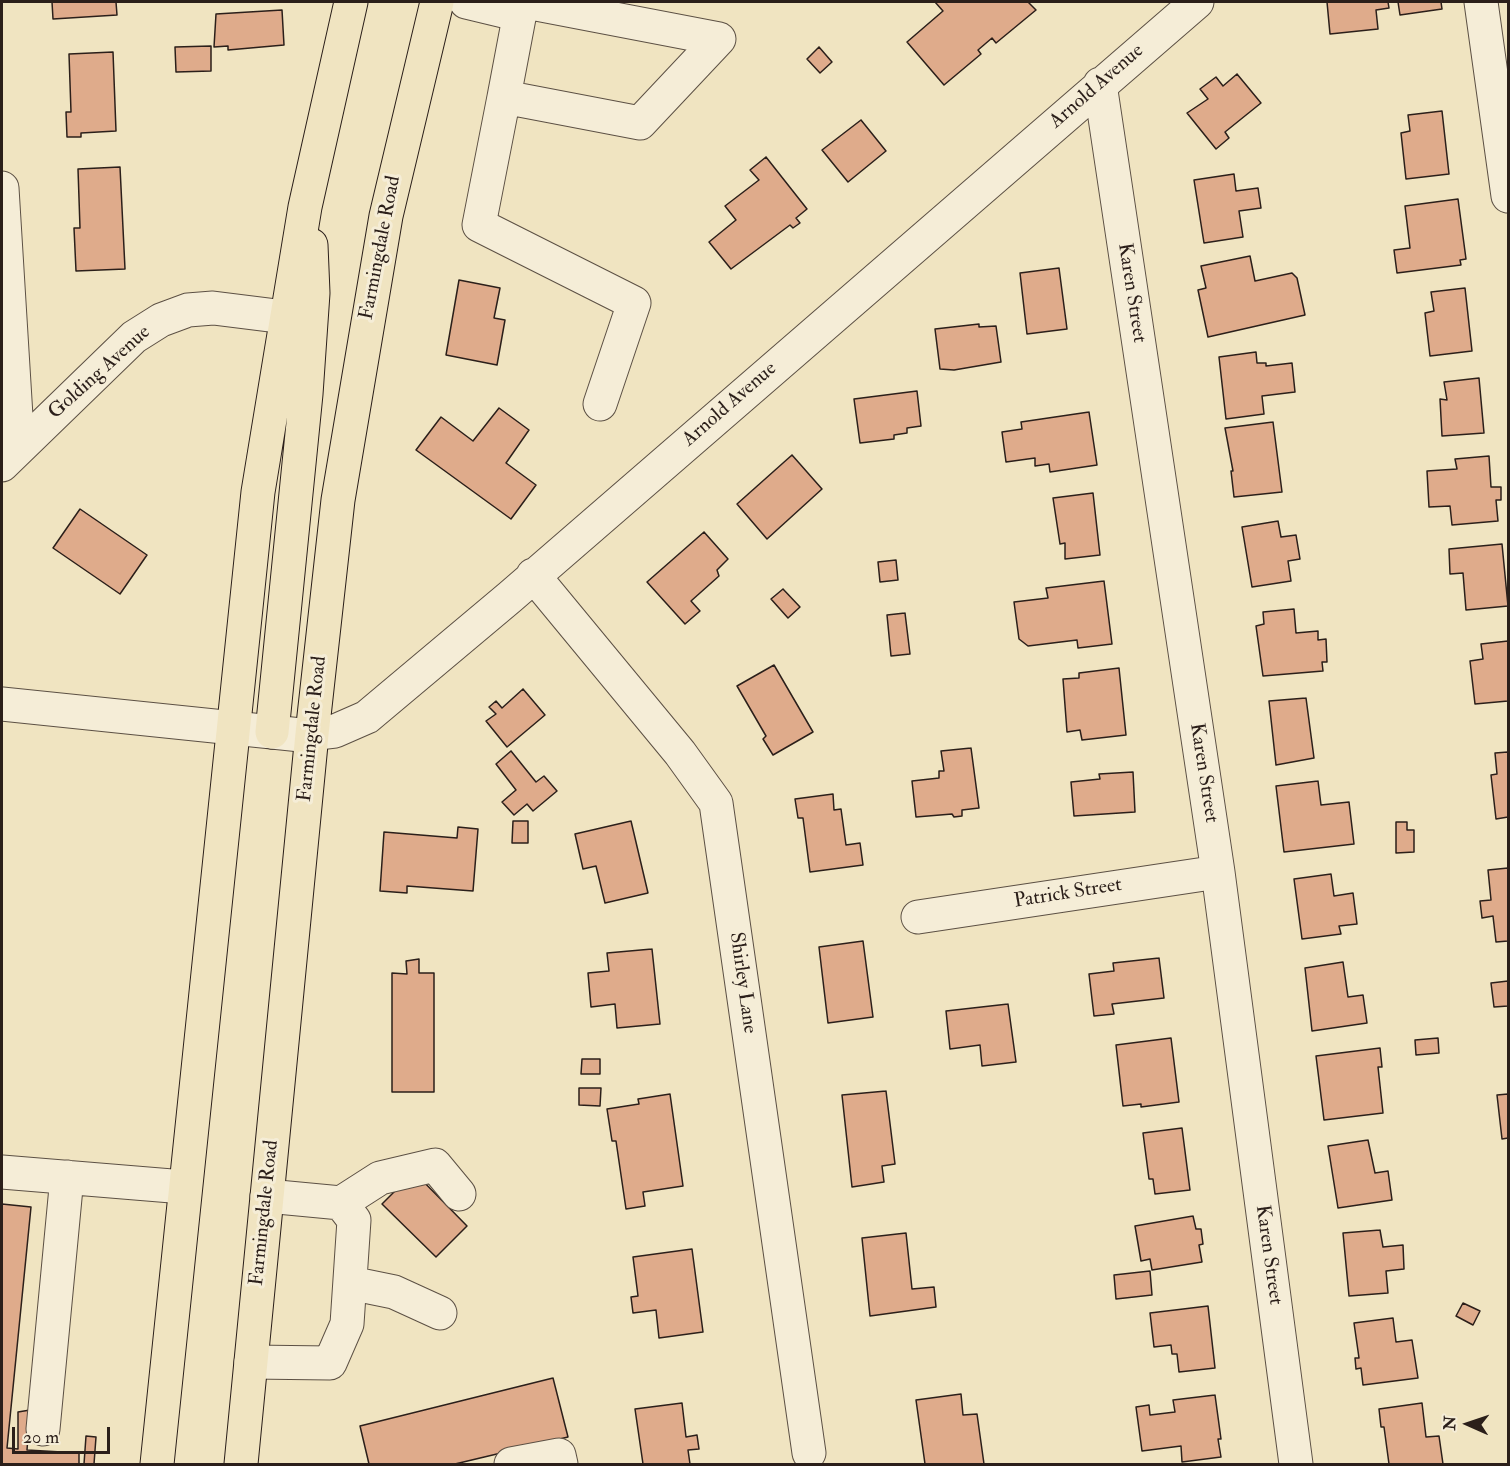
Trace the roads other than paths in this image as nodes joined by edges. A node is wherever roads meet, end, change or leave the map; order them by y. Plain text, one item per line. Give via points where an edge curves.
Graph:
1 (351, 2) edge
2 (437, 2) edge
3 (466, 2) edge
4 (1197, 2) edge
5 (1481, 2) edge
6 (522, 6) edge
7 (1100, 84) junction
8 (504, 97) junction
9 (2, 188) edge
10 (309, 189) junction
11 (1509, 196) edge
12 (285, 317) junction
13 (600, 404) dead end
14 (10, 457) edge
15 (533, 575) junction
16 (2, 704) edge
17 (231, 727) junction
18 (272, 732) junction
19 (312, 734) junction
20 (1218, 872) junction
21 (918, 917) dead end
22 (2, 1172) edge
23 (68, 1177) junction
24 (184, 1186) junction
25 (459, 1194) dead end
26 (267, 1196) junction
27 (340, 1203) junction
28 (350, 1283) junction
29 (440, 1313) dead end
30 (251, 1362) junction
31 (43, 1429) dead end
32 (809, 1453) dead end
33 (157, 1464) edge
34 (241, 1464) edge
35 (511, 1464) edge
36 (561, 1464) edge
37 (1296, 1464) edge

1 - 10 main road
2 - 19 main road, Farmingdale Road via 386,216 365,326 338,500
3 - 6 street
4 - 7 street, Arnold Avenue
5 - 11 street
6 - 8 street
6 - 8 street via 719,39 640,123
7 - 15 street, Arnold Avenue
7 - 20 street, Karen Street
8 - 13 street via 479,225 634,303
9 - 14 street
10 - 12 main road
10 - 18 main road via 313,293
12 - 14 street, Golding Avenue via 213,308 188,310 160,320 134,337
12 - 17 main road via 258,492
15 - 19 street, Arnold Avenue via 367,717 335,731
15 - 32 street, Shirley Lane via 680,753 716,803
16 - 17 street, Arnold Avenue
17 - 18 street, Arnold Avenue
17 - 24 main road
18 - 19 street, Arnold Avenue
19 - 26 main road, Farmingdale Road
20 - 21 street, Patrick Street
20 - 37 street, Karen Street
22 - 23 street
23 - 24 street
23 - 31 street
24 - 33 main road
25 - 27 street via 435,1165 380,1178
26 - 27 street
26 - 30 main road, Farmingdale Road
27 - 28 street via 354,1220
28 - 29 street via 394,1292
28 - 30 street via 347,1324 330,1363
30 - 34 main road, Farmingdale Road
35 - 36 street via 559,1455

